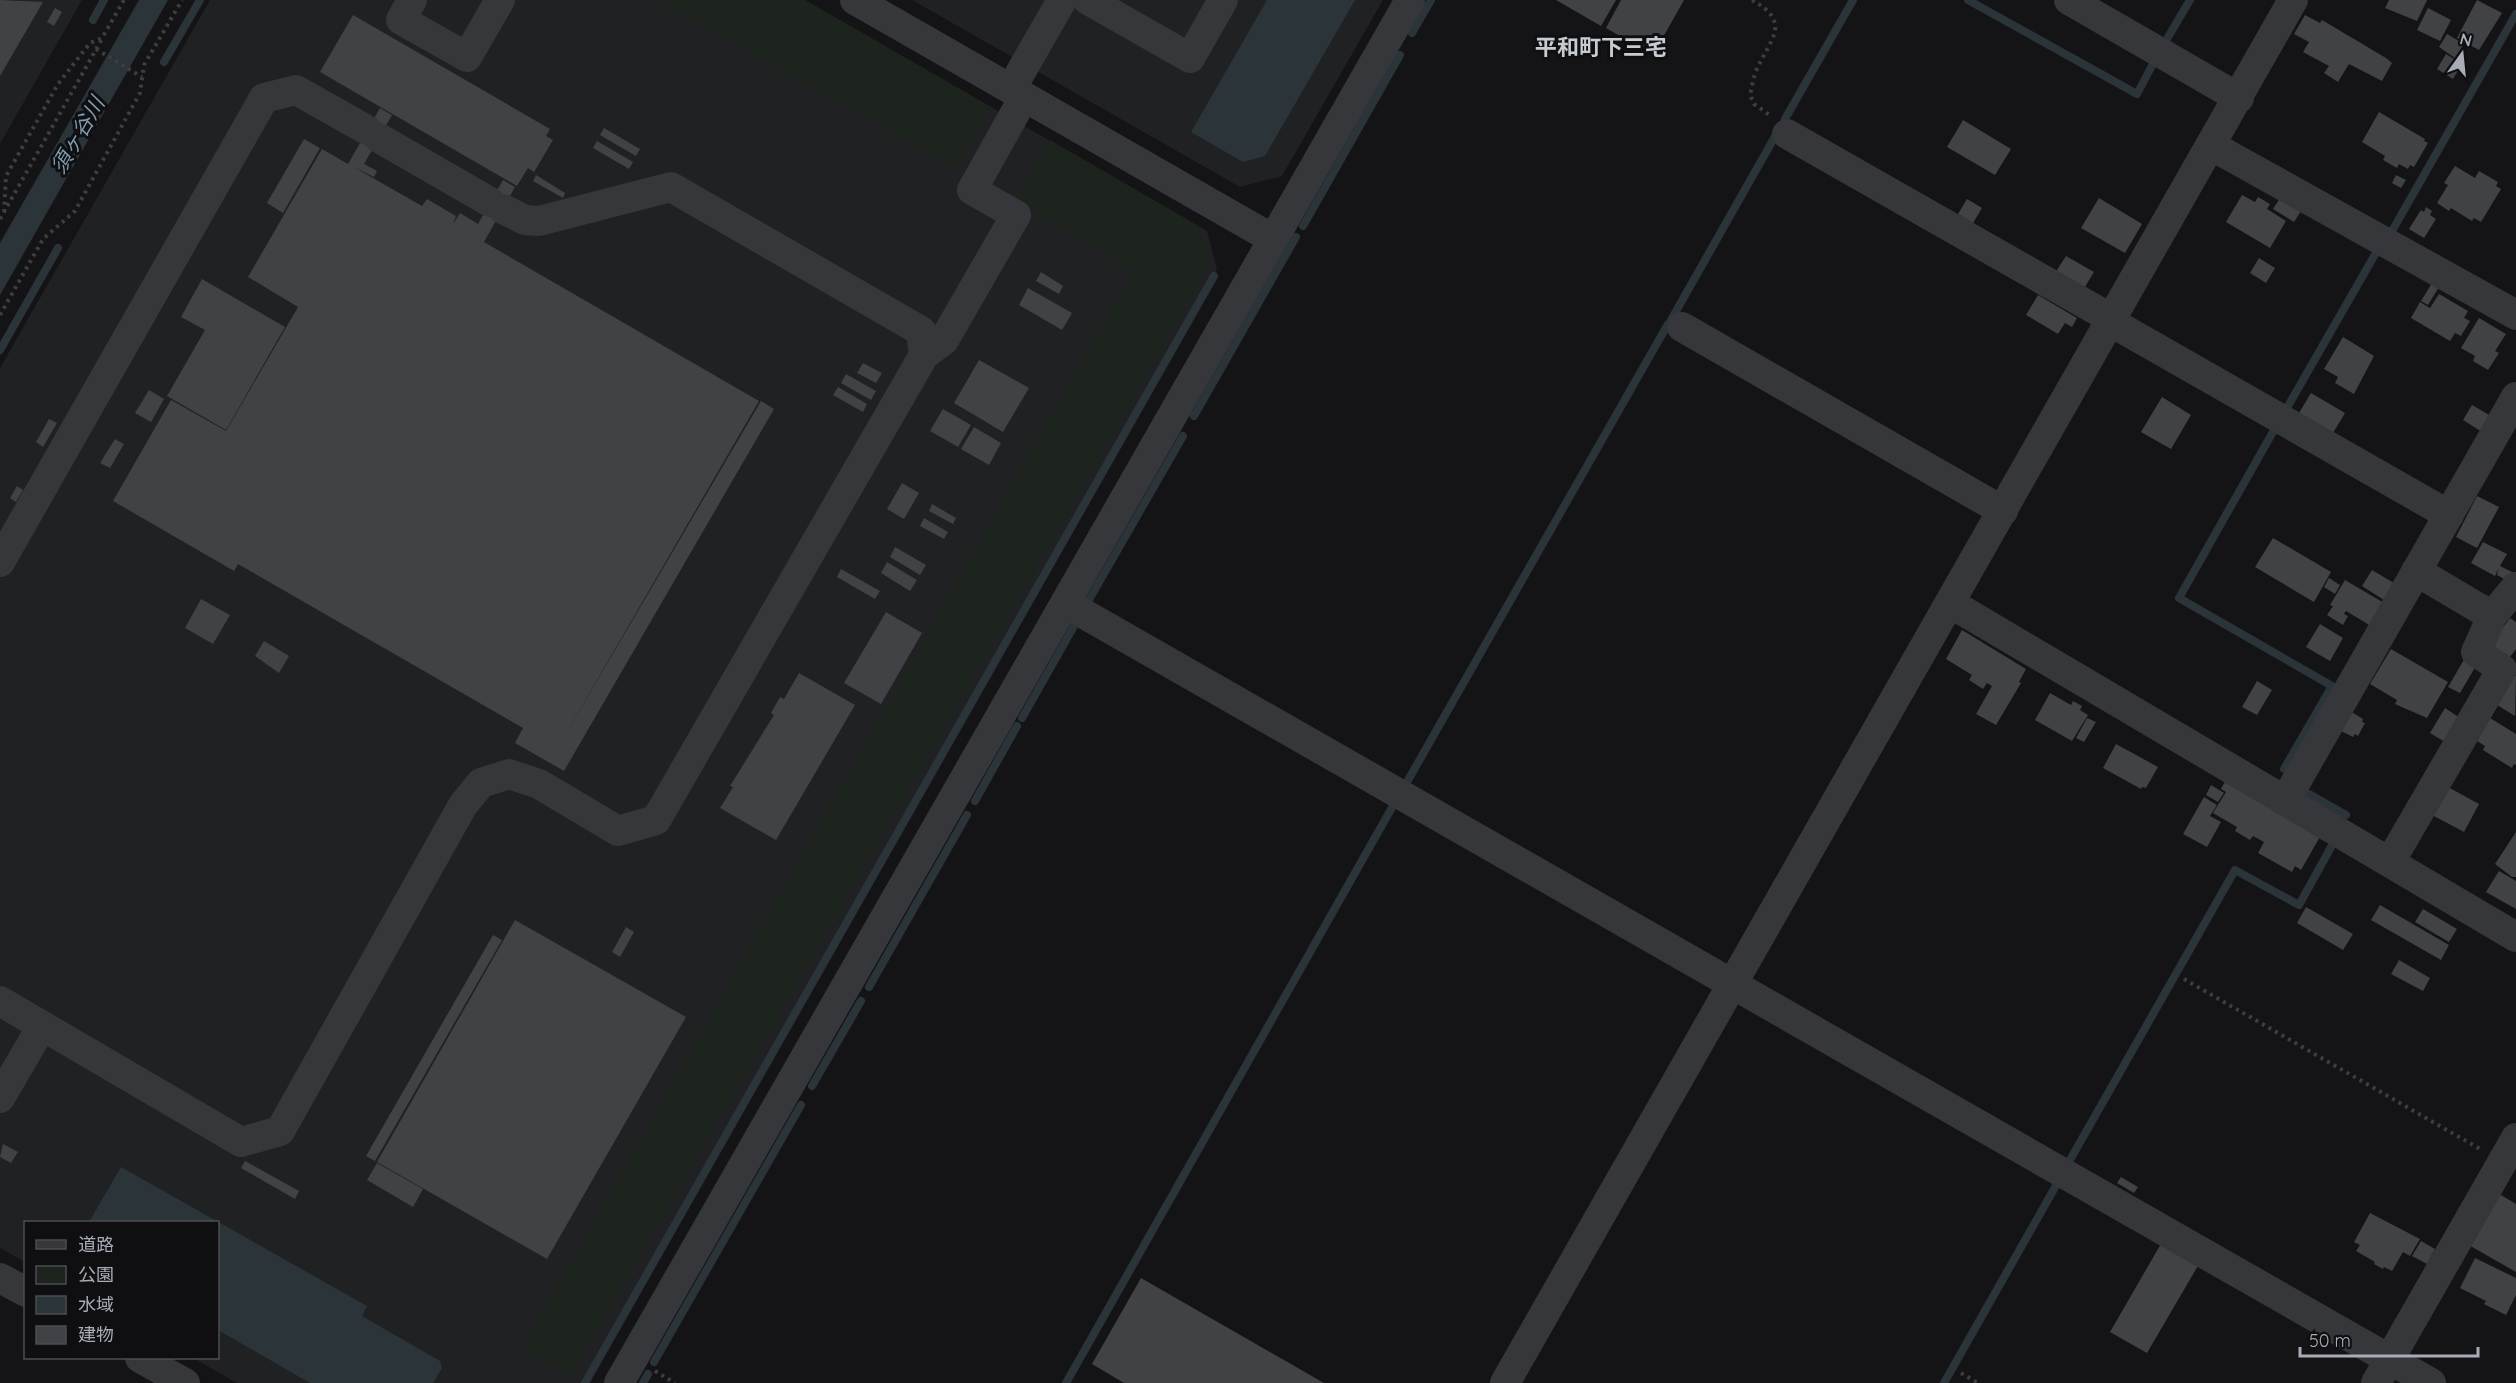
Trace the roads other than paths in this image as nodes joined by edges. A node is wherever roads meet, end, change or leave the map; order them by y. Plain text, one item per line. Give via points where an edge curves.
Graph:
1 (412, 0) edge
2 (500, 0) edge
3 (855, 0) edge
4 (1062, 0) edge
5 (1088, 0) edge
6 (1223, 0) edge
7 (1410, 0) edge
8 (2069, 0) edge
9 (2293, 0) edge
10 (1018, 93) junction
11 (2239, 98) junction
12 (1787, 134) road end
13 (2212, 146) junction
14 (1273, 239) junction
15 (2516, 315) edge
16 (2111, 321) junction
17 (1682, 327) dead end
18 (924, 355) junction
19 (2516, 398) edge
20 (2003, 511) junction
21 (2449, 515) junction
22 (0, 562) edge
23 (2416, 571) junction
24 (2516, 587) edge
25 (1065, 603) junction
26 (1950, 603) junction
27 (2492, 616) junction
28 (2285, 801) junction
29 (2390, 862) junction
30 (2516, 937) edge
31 (1732, 984) junction
32 (0, 1001) edge
33 (42, 1026) junction
34 (0, 1098) edge
35 (2509, 1150) edge
36 (0, 1278) edge
37 (24, 1292) edge
38 (142, 1359) edge
39 (2383, 1371) edge
40 (185, 1383) edge
41 (619, 1383) edge
42 (1504, 1383) edge
43 (2431, 1383) edge

1 - 2 street via 401,20 467,57
3 - 10 street
4 - 10 street
5 - 6 street via 1190,58
7 - 14 street
8 - 11 street
9 - 11 street
10 - 14 street
10 - 18 street via 972,190 1016,214 944,340
11 - 13 street
12 - 16 street
13 - 15 street
13 - 16 street
14 - 25 street
16 - 20 street
16 - 21 street
17 - 20 street
18 - 22 street via 921,331 671,187 539,221 525,220 296,90 264,98
18 - 33 street via 656,820 618,831 539,784 509,774 481,783 463,805 280,1131 241,1142
19 - 21 street
20 - 26 street
21 - 23 street
23 - 27 street
23 - 28 street
24 - 27 street
25 - 31 street
25 - 41 street
26 - 28 street
26 - 31 street
27 - 29 street via 2475,652 2502,669
28 - 29 street
29 - 30 street
31 - 39 street
31 - 42 street
32 - 33 street
33 - 34 street
35 - 39 street
36 - 37 street
38 - 40 street
39 - 43 street

